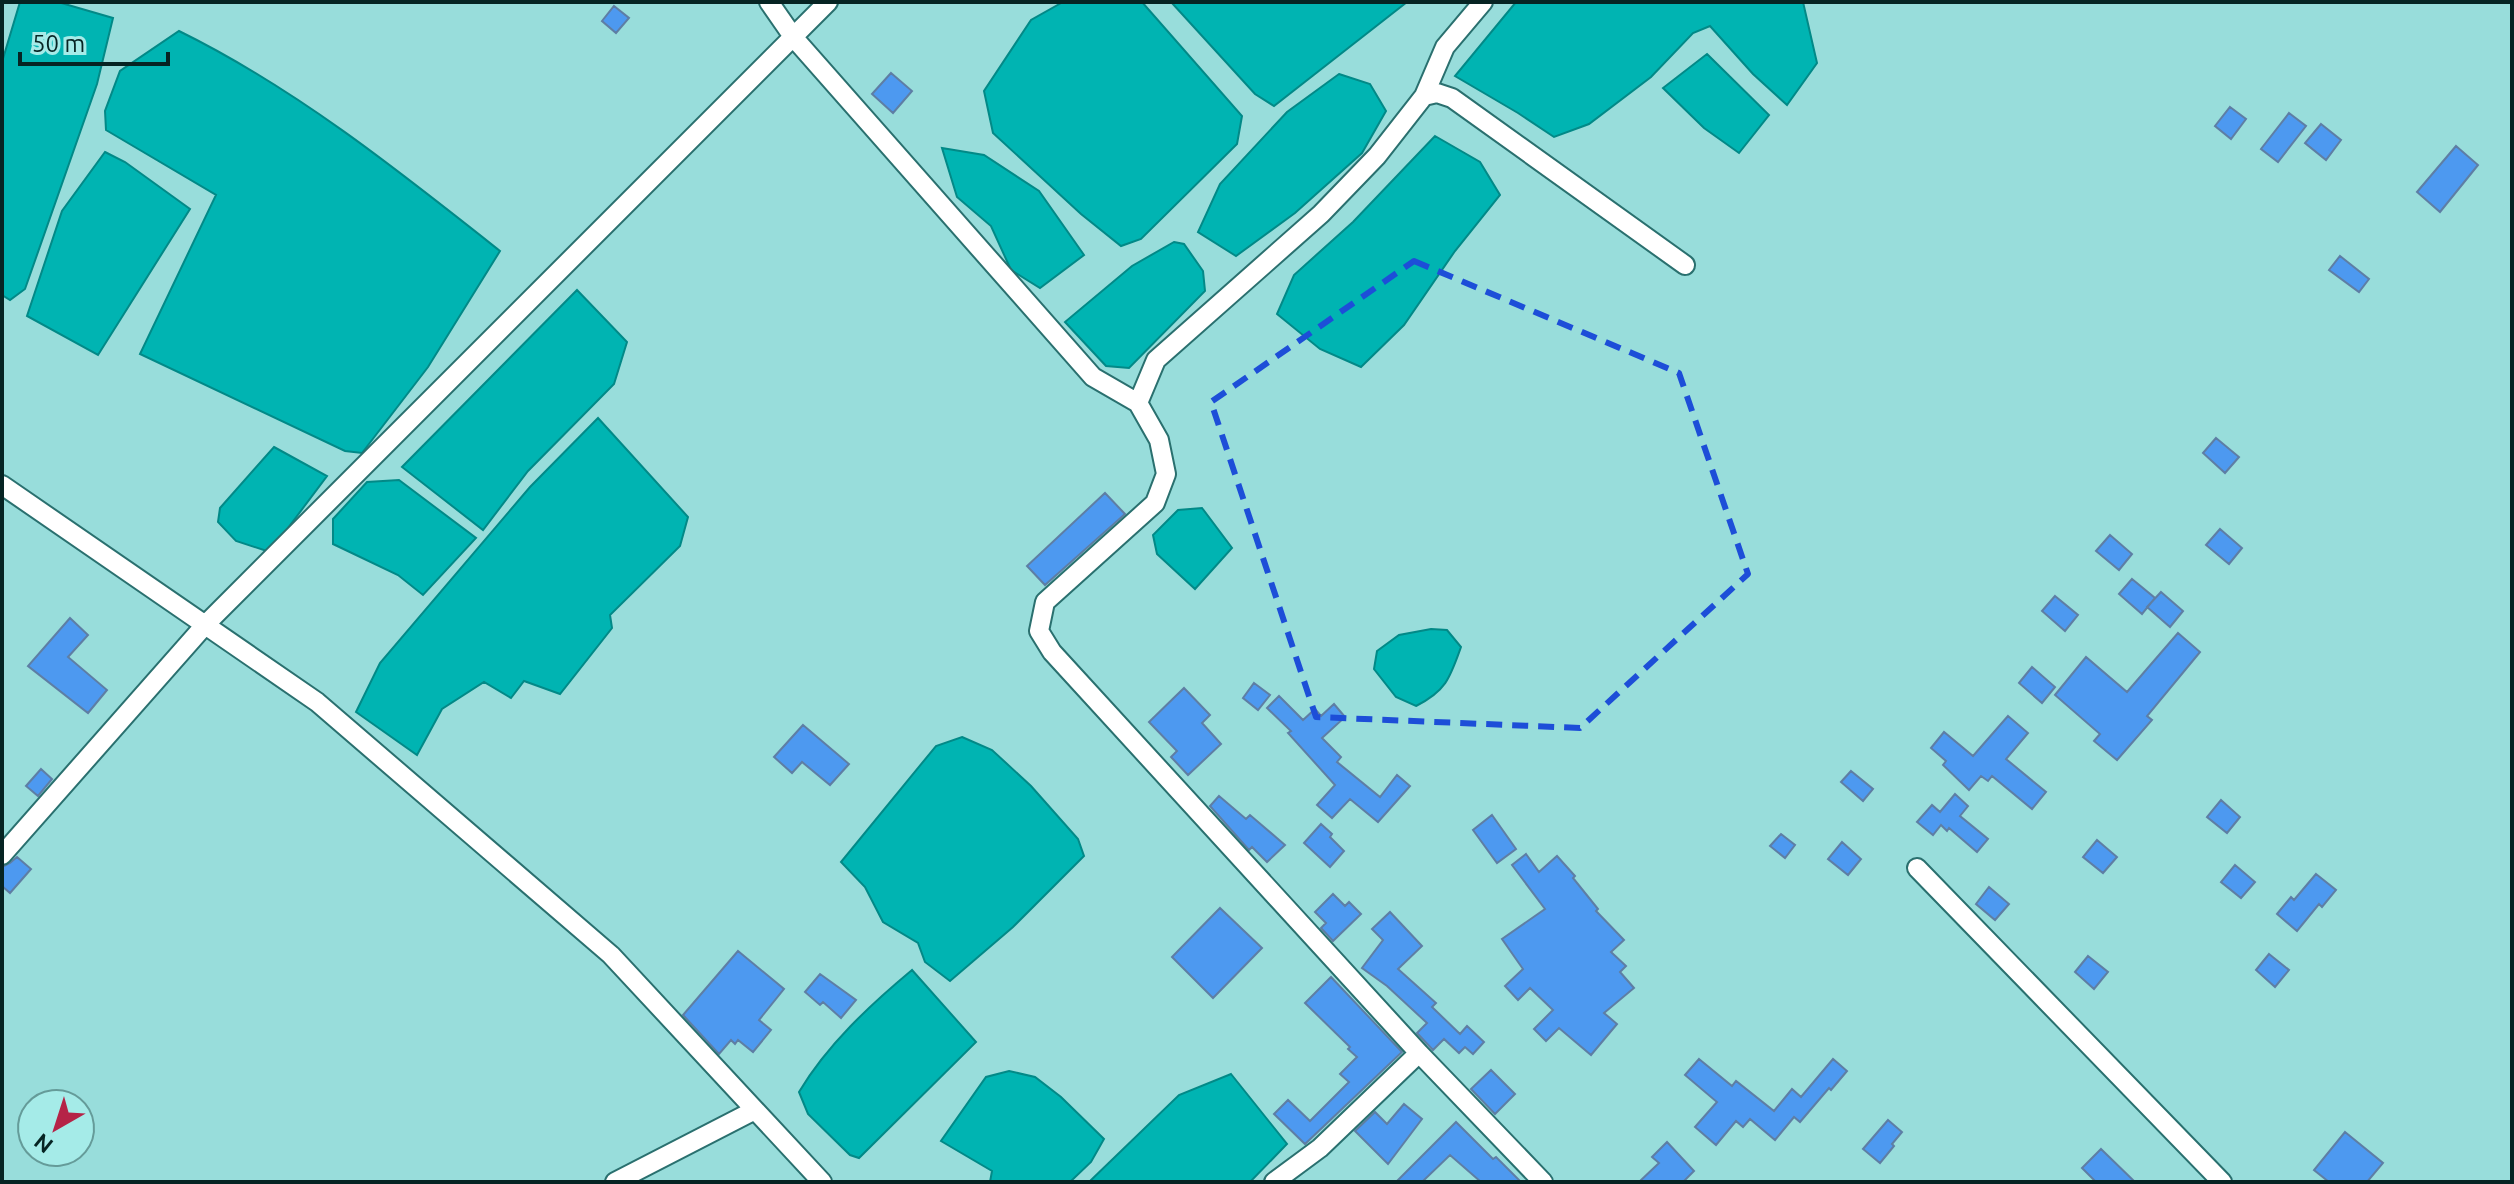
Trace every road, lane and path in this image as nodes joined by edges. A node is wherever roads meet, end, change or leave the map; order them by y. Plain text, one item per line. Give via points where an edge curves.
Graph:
1 (769, 2) edge
2 (828, 2) edge
3 (1483, 2) edge
4 (794, 38) junction
5 (1424, 96) junction
6 (1685, 265) dead end
7 (1138, 403) junction
8 (2, 485) edge
9 (205, 625) junction
10 (2, 855) edge
11 (1917, 868) dead end
12 (1419, 1053) junction
13 (755, 1110) junction
14 (615, 1182) edge
15 (822, 1182) edge
16 (1274, 1182) edge
17 (1543, 1182) edge
18 (2222, 1182) edge

1 - 4 street
2 - 4 street
3 - 5 street via 1445,47
4 - 7 street via 1093,377
4 - 9 street
5 - 6 street via 1452,98
5 - 7 street via 1377,156 1321,214 1156,360
7 - 12 street via 1159,440 1166,474 1155,503 1045,602 1039,631 1052,652
8 - 9 street
9 - 10 street
9 - 13 street via 317,702 611,955
11 - 18 street
12 - 16 street via 1320,1148
12 - 17 street
13 - 14 street
13 - 15 street

